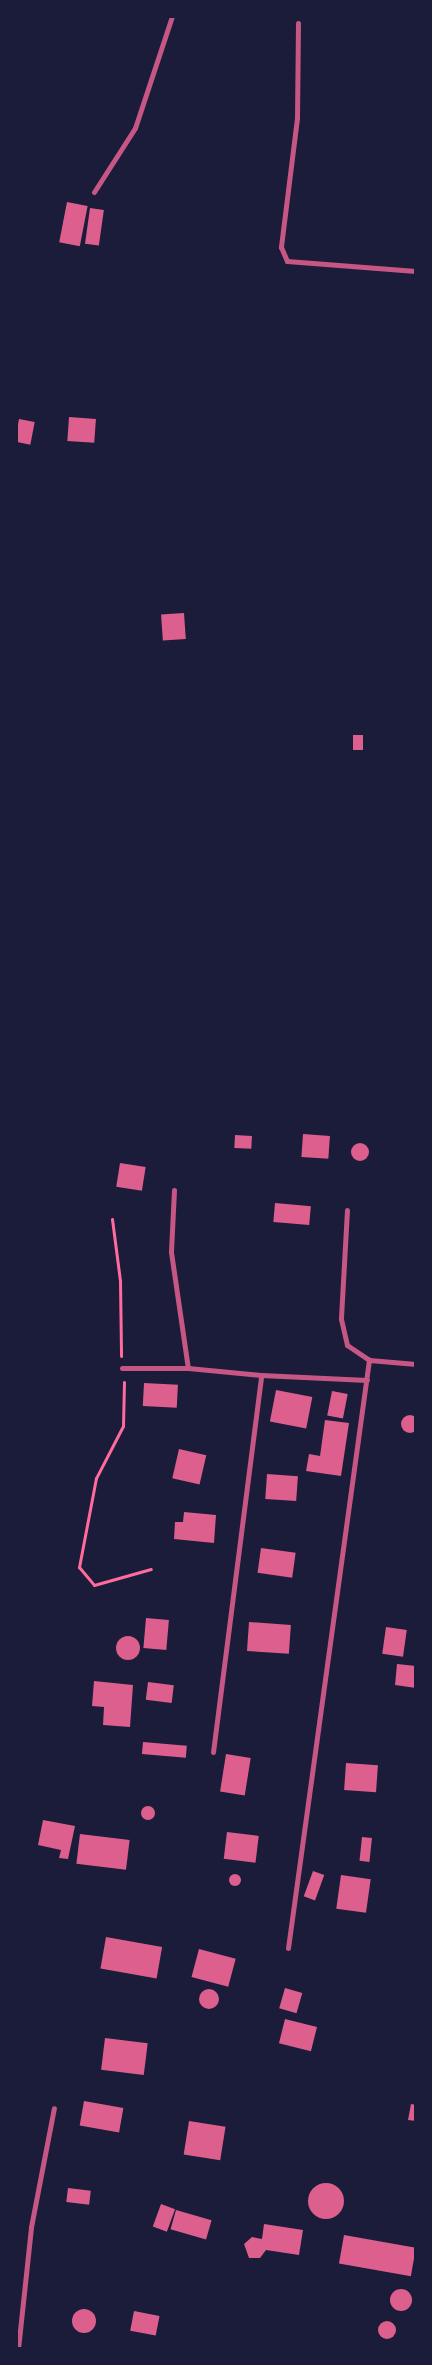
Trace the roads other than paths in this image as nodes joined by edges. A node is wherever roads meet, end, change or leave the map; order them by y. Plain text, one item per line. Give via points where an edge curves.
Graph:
1 (172, 16) edge
2 (298, 23) dead end
3 (94, 192) dead end
4 (416, 271) edge
5 (174, 1190) dead end
6 (347, 1210) dead end
7 (369, 1360) junction
8 (416, 1364) edge
9 (122, 1368) road end
10 (188, 1368) junction
11 (261, 1375) junction
12 (367, 1380) junction
13 (213, 1752) dead end
14 (288, 1948) dead end
15 (54, 2108) dead end
16 (18, 2349) edge

1 - 3 street via 135,128
2 - 4 street via 297,118 281,247 287,261
5 - 10 street via 171,1252
6 - 7 street via 341,1319 347,1345
7 - 8 street
7 - 12 street
9 - 10 street
10 - 11 street
11 - 12 street
11 - 13 street
12 - 14 street
15 - 16 street via 31,2227

